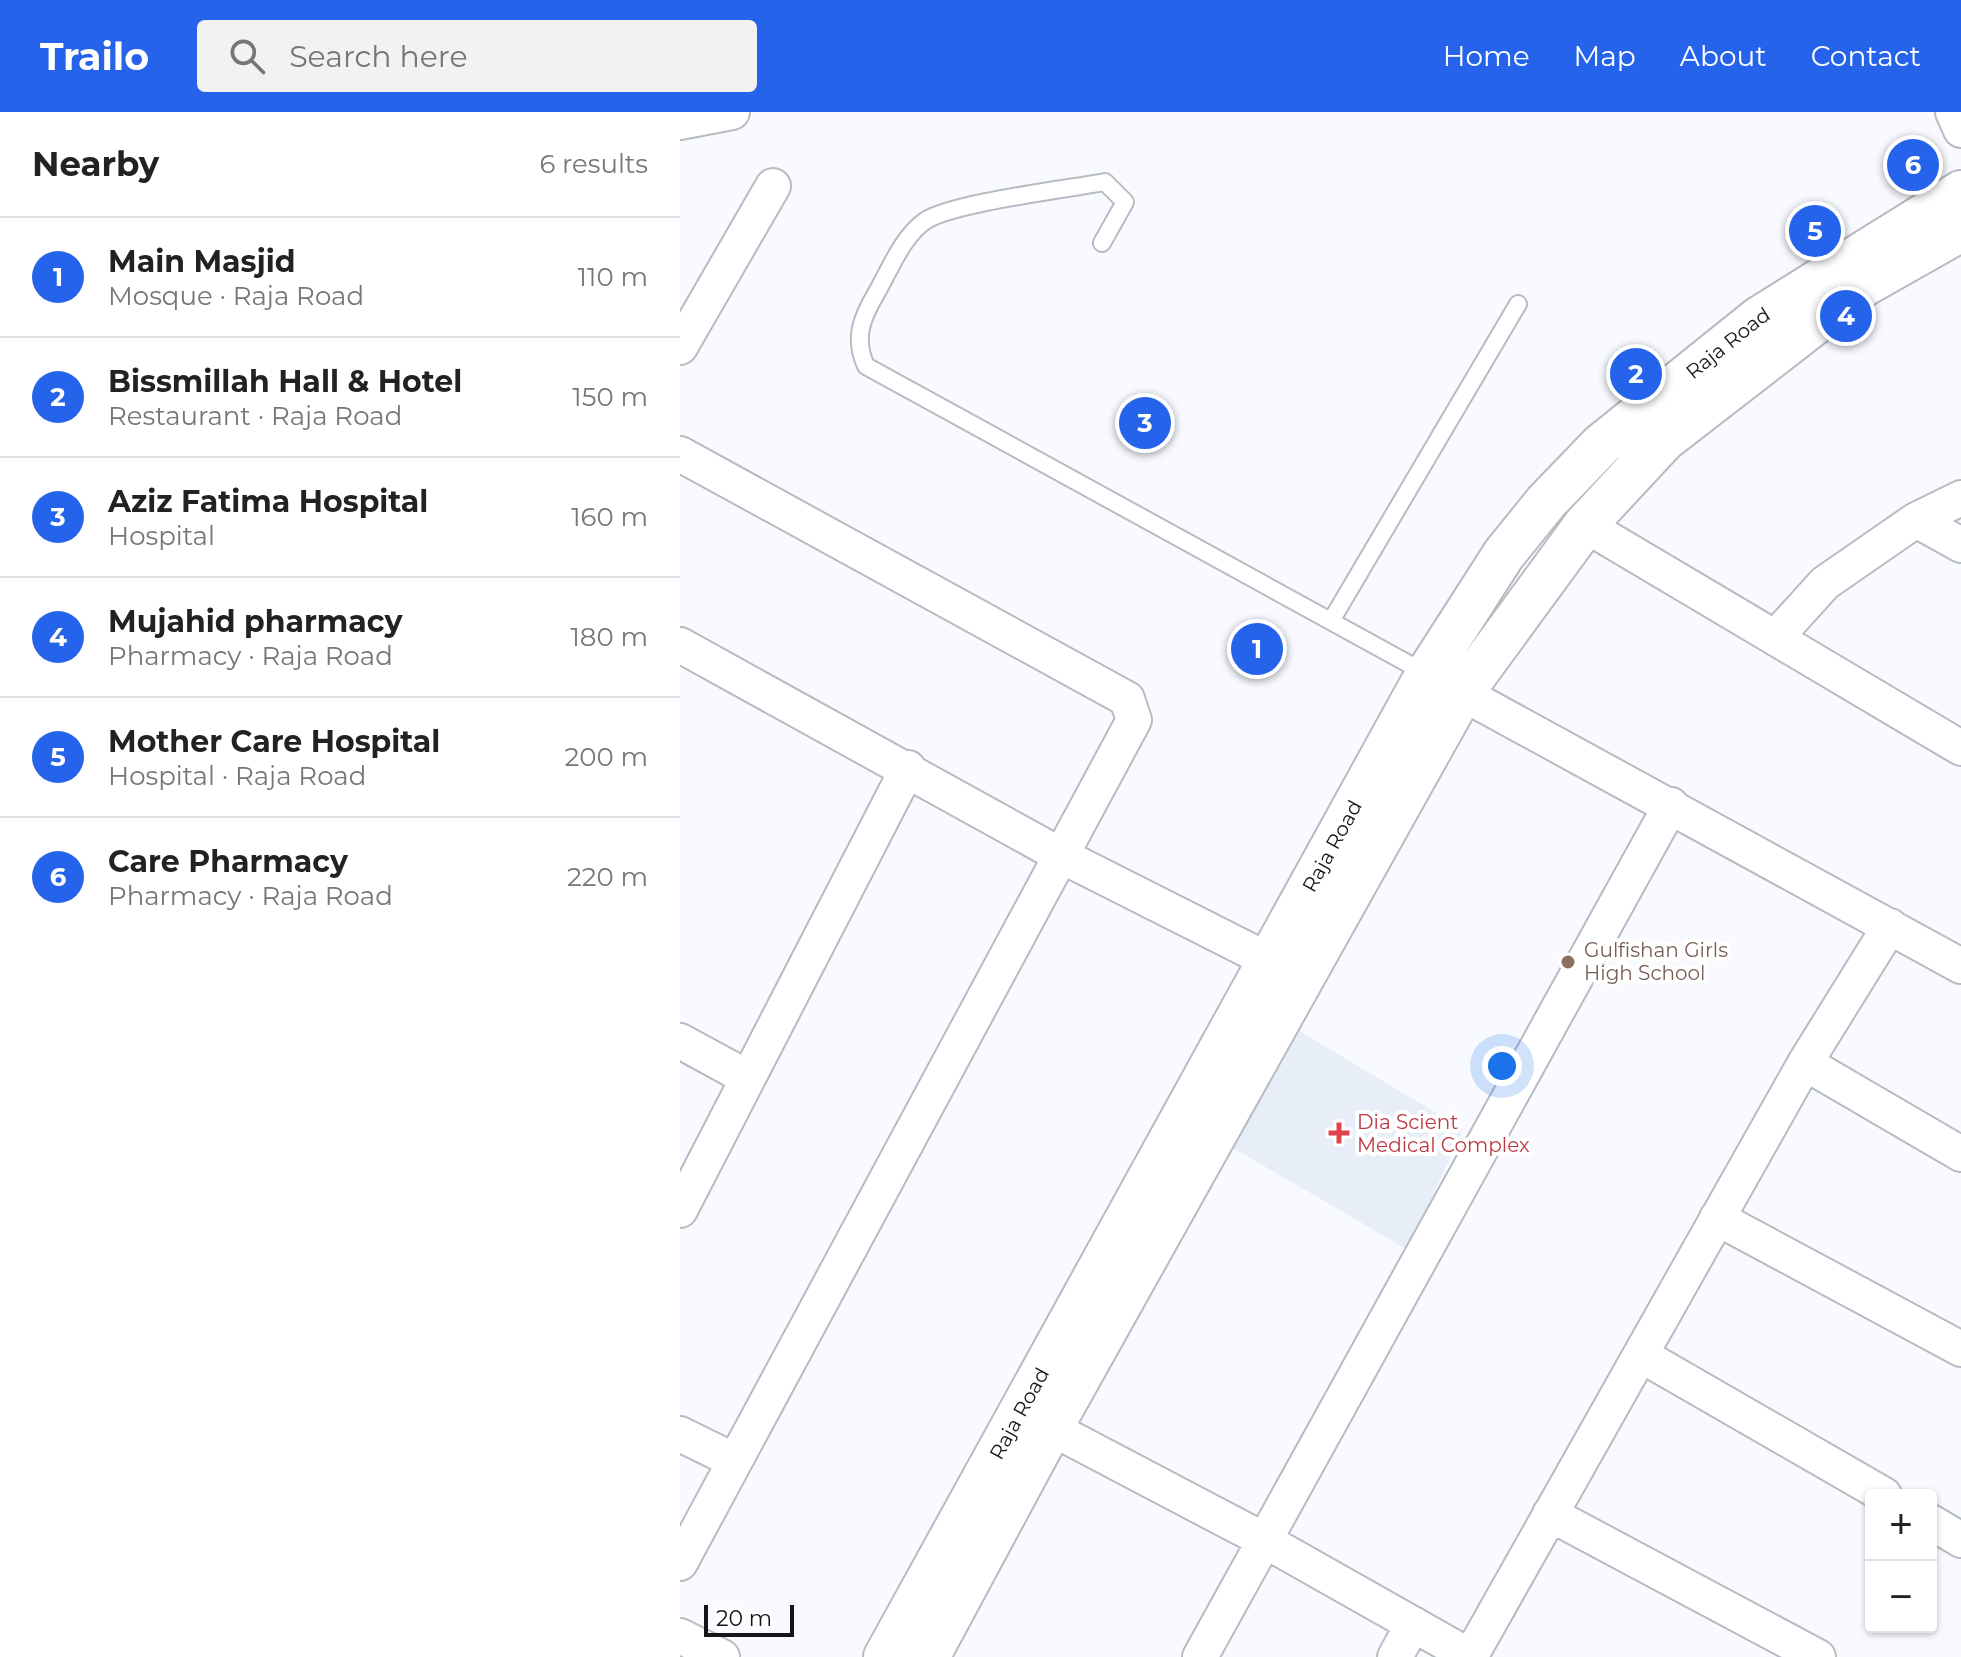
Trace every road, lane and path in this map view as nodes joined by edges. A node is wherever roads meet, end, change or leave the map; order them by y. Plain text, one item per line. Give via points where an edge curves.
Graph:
1 (732, 112) edge
2 (1953, 112) edge
3 (680, 122) edge
4 (1961, 130) edge
5 (773, 186) dead end
6 (1961, 192) edge
7 (1961, 230) edge
8 (1102, 243) dead end
9 (1518, 304) dead end
10 (680, 347) edge
11 (680, 454) edge
12 (1961, 498) edge
13 (1916, 520) junction
14 (1585, 525) junction
15 (1961, 545) edge
16 (1331, 621) junction
17 (1775, 638) junction
18 (680, 645) edge
19 (1445, 683) junction
20 (1961, 748) edge
21 (908, 768) junction
22 (1671, 805) junction
23 (1060, 855) junction
24 (1890, 926) junction
25 (1270, 961) junction
26 (1961, 966) edge
27 (680, 1041) edge
28 (1805, 1063) junction
29 (748, 1078) junction
30 (1961, 1154) edge
31 (680, 1210) edge
32 (1717, 1218) junction
33 (1961, 1349) edge
34 (1641, 1355) junction
35 (1051, 1428) junction
36 (680, 1434) edge
37 (735, 1461) junction
38 (1874, 1489) edge
39 (1550, 1514) junction
40 (1937, 1526) edge
41 (1264, 1540) junction
42 (1961, 1540) edge
43 (680, 1563) edge
44 (1413, 1624) junction
45 (680, 1636) edge
46 (722, 1657) edge
47 (885, 1657) edge
48 (928, 1657) edge
49 (1200, 1657) edge
50 (1395, 1657) edge
51 (1471, 1657) edge
52 (1818, 1657) edge

1 - 3 street
2 - 4 street
5 - 10 street
6 - 19 street, Raja Road via 1759,318 1601,445 1504,554
7 - 14 street, Raja Road via 1864,285 1752,369 1664,440
8 - 16 lane via 1125,202 1105,182 925,221 901,249 860,322 860,352 866,366
9 - 16 lane
11 - 23 street via 1127,699 1134,720
12 - 13 street
13 - 15 street
13 - 17 street via 1825,583
14 - 17 street
14 - 19 street, Raja Road
16 - 19 lane
17 - 20 street
18 - 21 street
19 - 22 street
19 - 25 street, Raja Road
19 - 35 street, Raja Road
21 - 23 street
21 - 29 street
22 - 24 street
22 - 41 street
23 - 25 street
23 - 37 street
24 - 26 street
24 - 28 street
25 - 47 street, Raja Road
27 - 29 street
28 - 30 street
28 - 32 street
29 - 31 street
32 - 33 street
32 - 34 street
34 - 38 street
34 - 39 street
35 - 41 street
35 - 48 street, Raja Road
36 - 37 street
37 - 43 street
39 - 51 street
39 - 52 street
40 - 42 street
41 - 44 street
41 - 49 street
44 - 50 street
44 - 51 street
45 - 46 street

